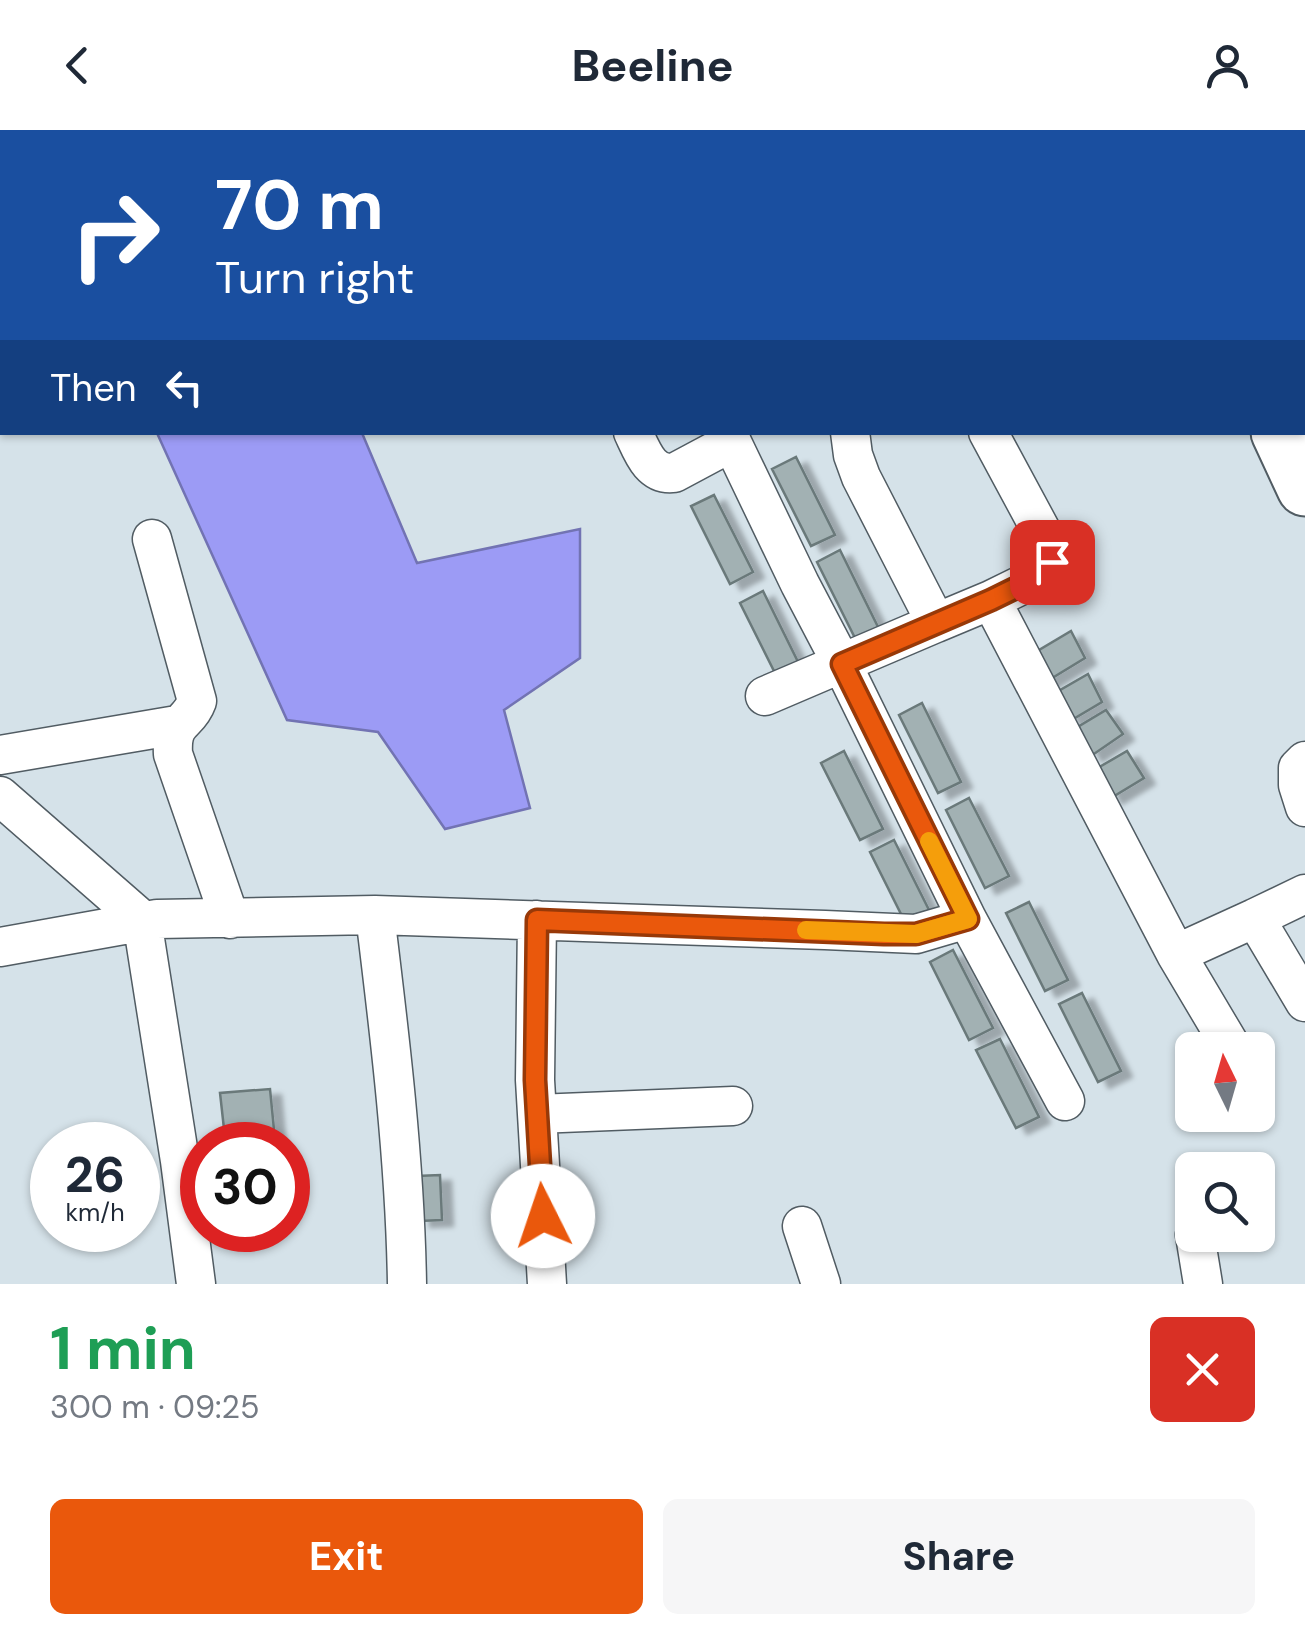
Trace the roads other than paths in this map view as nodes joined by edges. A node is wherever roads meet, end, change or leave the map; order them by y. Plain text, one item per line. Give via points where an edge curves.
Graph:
1 (634, 435) edge
2 (850, 435) edge
3 (990, 435) edge
4 (1279, 435) edge
5 (730, 437) edge
6 (1305, 488) edge
7 (152, 540) dead end
8 (991, 600) junction
9 (936, 623) junction
10 (842, 664) junction
11 (765, 696) dead end
12 (177, 725) junction
13 (0, 755) edge
14 (1305, 761) edge
15 (0, 796) edge
16 (1305, 807) edge
17 (1305, 894) edge
18 (376, 915) junction
19 (230, 918) junction
20 (1255, 918) junction
21 (968, 919) junction
22 (142, 920) junction
23 (537, 920) junction
24 (0, 947) edge
25 (1176, 954) junction
26 (1305, 1002) edge
27 (1222, 1032) edge
28 (1066, 1101) dead end
29 (733, 1106) dead end
30 (537, 1114) junction
31 (802, 1226) dead end
32 (1197, 1252) edge
33 (196, 1284) edge
34 (406, 1284) edge
35 (547, 1284) edge
36 (820, 1284) edge
37 (1202, 1284) edge

1 - 5 street via 664,474
2 - 9 street via 860,476
3 - 8 street via 1052,562 1042,575
4 - 6 highway
5 - 10 street
7 - 12 street via 197,701
8 - 9 street
8 - 25 street
9 - 10 street
10 - 11 street
10 - 21 street
12 - 13 street
12 - 19 street via 173,754
14 - 16 street via 1298,768
15 - 22 street
17 - 20 street
18 - 19 street
18 - 23 street
18 - 34 street
19 - 22 street
20 - 25 street
20 - 26 street
21 - 23 street via 916,934
21 - 28 street
22 - 24 street
22 - 33 street
23 - 30 street
25 - 27 street
29 - 30 street
30 - 35 street
31 - 36 street
32 - 37 street

